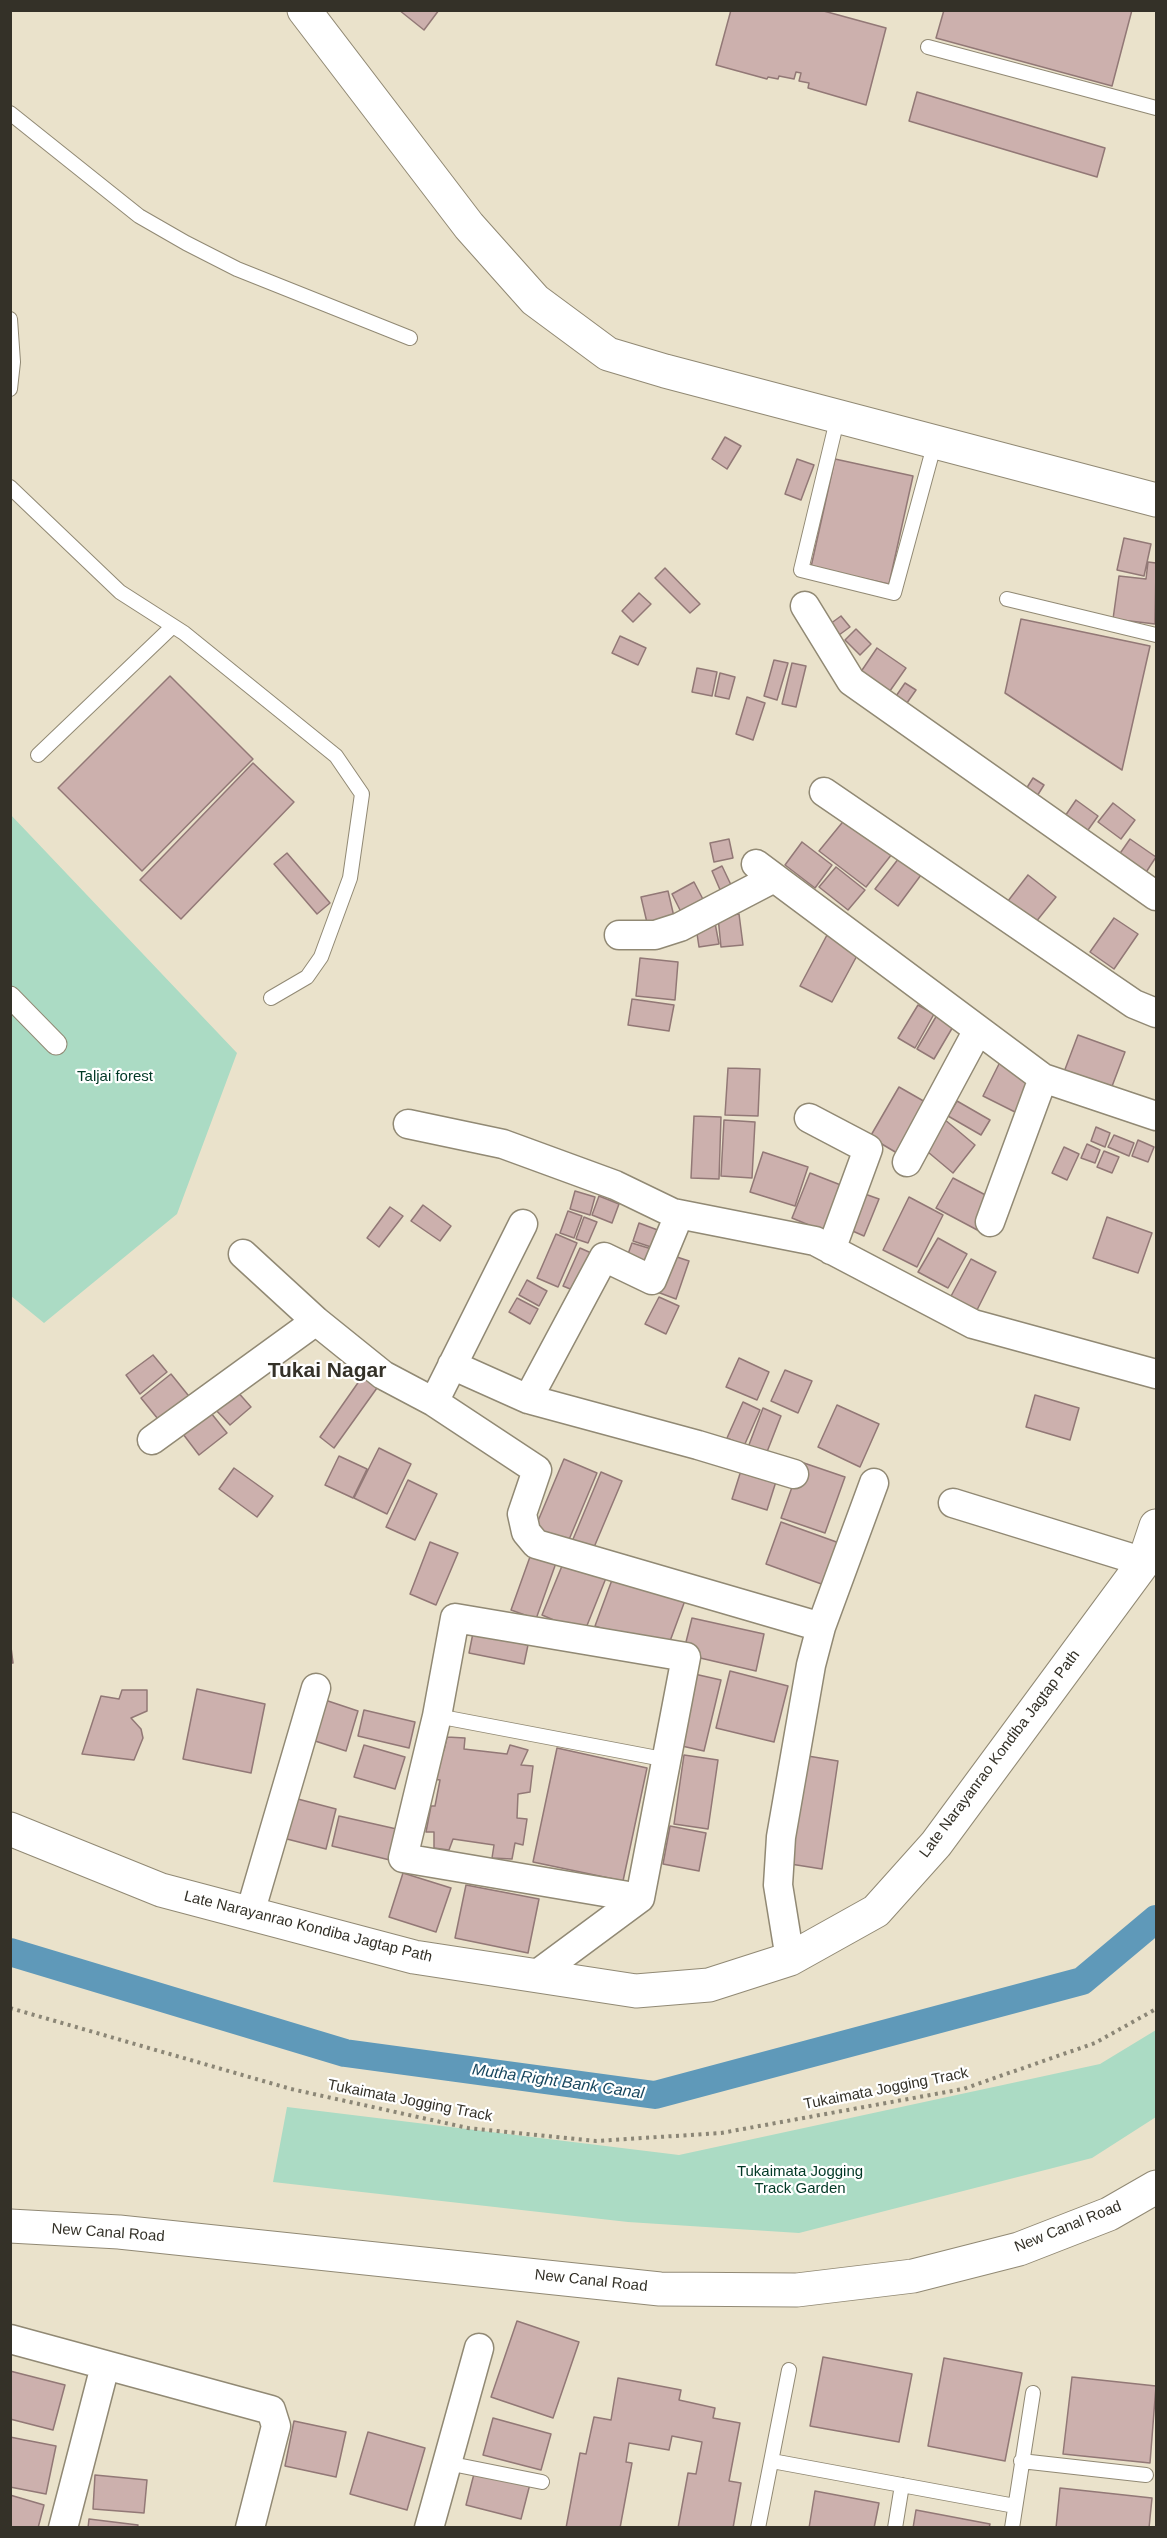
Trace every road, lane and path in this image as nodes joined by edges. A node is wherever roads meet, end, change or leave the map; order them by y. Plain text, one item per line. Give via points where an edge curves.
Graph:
1 (304, 10) edge
2 (928, 47) dead end
3 (1156, 108) edge
4 (10, 113) edge
5 (10, 319) edge
6 (410, 338) dead end
7 (10, 389) edge
8 (838, 416) junction
9 (935, 442) junction
10 (10, 487) edge
11 (1148, 493) edge
12 (1007, 599) dead end
13 (805, 606) dead end
14 (173, 626) junction
15 (1156, 635) edge
16 (38, 755) dead end
17 (824, 792) dead end
18 (1156, 896) edge
19 (619, 935) dead end
20 (10, 998) edge
21 (271, 998) dead end
22 (1156, 1013) edge
23 (978, 1030) junction
24 (56, 1044) dead end
25 (1043, 1078) junction
26 (1156, 1116) edge
27 (809, 1118) dead end
28 (408, 1124) dead end
29 (908, 1162) dead end
30 (679, 1215) junction
31 (990, 1222) dead end
32 (523, 1224) dead end
33 (831, 1250) junction
34 (243, 1254) dead end
35 (316, 1321) junction
36 (452, 1365) junction
37 (1156, 1374) edge
38 (528, 1398) junction
39 (434, 1402) junction
40 (152, 1440) dead end
41 (794, 1474) dead end
42 (874, 1483) dead end
43 (953, 1503) dead end
44 (1156, 1526) edge
45 (1144, 1562) junction
46 (821, 1627) junction
47 (316, 1688) dead end
48 (437, 1716) junction
49 (668, 1760) junction
50 (10, 1828) edge
51 (640, 1898) junction
52 (250, 1913) junction
53 (790, 1959) junction
54 (536, 1976) junction
55 (10, 2008) edge
56 (1156, 2009) edge
57 (1156, 2187) edge
58 (10, 2226) edge
59 (10, 2339) edge
60 (479, 2348) dead end
61 (105, 2366) junction
62 (789, 2370) dead end
63 (1033, 2393) dead end
64 (772, 2461) junction
65 (1020, 2461) junction
66 (447, 2463) junction
67 (1146, 2475) dead end
68 (542, 2482) dead end
69 (902, 2485) junction
70 (1014, 2506) junction
71 (63, 2528) edge
72 (249, 2528) edge
73 (429, 2528) edge
74 (758, 2528) edge
75 (895, 2528) edge
76 (1012, 2528) edge

1 - 8 street via 469,226 535,300 608,354
2 - 3 lane
4 - 6 lane via 139,216 186,243 237,269
5 - 7 lane
8 - 9 street
8 - 9 lane via 801,570 894,593
9 - 11 street
10 - 14 lane via 120,592
12 - 15 lane
13 - 18 street via 851,681
14 - 16 lane
14 - 21 lane via 336,756 362,794 350,878 321,957 307,977
17 - 22 street via 1134,1004
19 - 23 street via 655,936 680,927 765,871
20 - 24 street
23 - 25 street
23 - 29 street
25 - 26 street
25 - 31 street
27 - 33 street via 868,1149
28 - 30 street via 504,1144 615,1185
30 - 33 street via 815,1241
30 - 38 street via 652,1280 604,1257
32 - 36 street
33 - 37 street via 972,1324
34 - 35 street
35 - 39 street via 383,1375
35 - 40 street
36 - 38 street
36 - 39 street
38 - 41 street
39 - 46 street via 537,1470 522,1514 526,1532 536,1544
42 - 46 street
43 - 45 street
44 - 45 street, Late Narayanrao Kondiba Jagtap Path
45 - 53 street, Late Narayanrao Kondiba Jagtap Path via 936,1844 876,1911
46 - 53 street via 781,1838 778,1885
47 - 52 street
48 - 49 lane
48 - 49 street via 455,1618 686,1658
48 - 51 street via 403,1858
49 - 51 street
50 - 52 street, Late Narayanrao Kondiba Jagtap Path via 161,1890
51 - 54 street
52 - 54 street, Late Narayanrao Kondiba Jagtap Path via 414,1957
53 - 54 street, Late Narayanrao Kondiba Jagtap Path via 709,1985 636,1991
55 - 56 path, Tukaimata Jogging Track via 302,2091 468,2128 596,2141 721,2133 963,2089 1095,2043
57 - 58 street, New Canal Road via 1109,2214 1019,2249 913,2276 797,2290 660,2289 119,2232
59 - 61 street
60 - 66 street
61 - 71 street
61 - 72 street via 270,2410 276,2426
62 - 64 lane
63 - 65 lane
64 - 69 lane
64 - 74 lane
65 - 67 lane
65 - 70 lane
66 - 68 lane
66 - 73 street
69 - 70 lane
69 - 75 lane
70 - 76 lane

